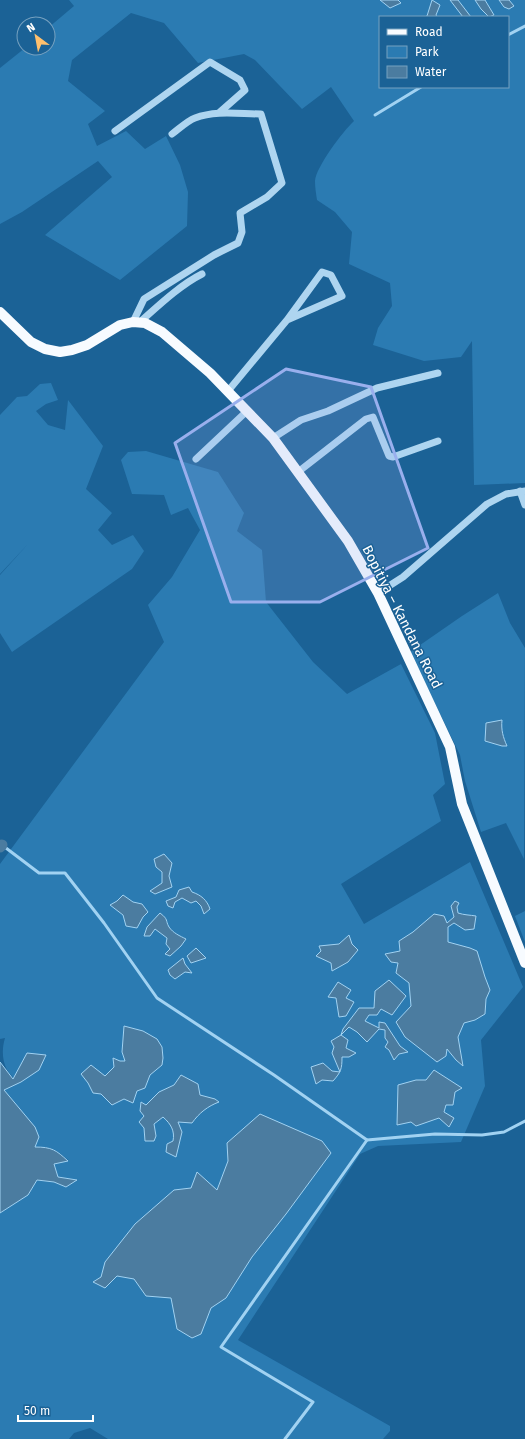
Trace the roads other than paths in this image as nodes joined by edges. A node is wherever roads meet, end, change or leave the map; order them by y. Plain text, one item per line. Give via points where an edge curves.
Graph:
1 (220, 112) junction
2 (114, 131) dead end
3 (172, 134) dead end
4 (202, 274) dead end
5 (0, 312) edge
6 (287, 320) junction
7 (136, 322) junction
8 (438, 373) dead end
9 (228, 391) junction
10 (247, 411) junction
11 (273, 438) junction
12 (438, 441) dead end
13 (196, 459) dead end
14 (298, 472) junction
15 (523, 491) edge
16 (525, 505) edge
17 (378, 593) junction
18 (525, 963) edge

1 - 2 street via 245,90 240,80 210,62
1 - 3 street via 194,118
1 - 7 street via 261,114 282,183 267,197 240,213 242,232 238,243 144,299
4 - 7 street
5 - 7 main road via 31,342 44,349 60,352 87,344 120,325
6 - 6 street via 342,296 331,275 322,272
6 - 9 street
7 - 9 main road, Bopitiya – Kandana Road via 145,323 162,332
8 - 11 street via 377,388 328,411 301,420
9 - 10 main road, Bopitiya – Kandana Road
10 - 11 main road, Bopitiya – Kandana Road
10 - 13 street
11 - 14 main road, Bopitiya – Kandana Road
12 - 14 street via 393,457 389,456 373,417 366,419
14 - 17 main road, Bopitiya – Kandana Road via 348,541
15 - 16 street
15 - 17 street via 506,494 487,504 402,577
17 - 18 main road, Bopitiya – Kandana Road via 450,747 462,804

